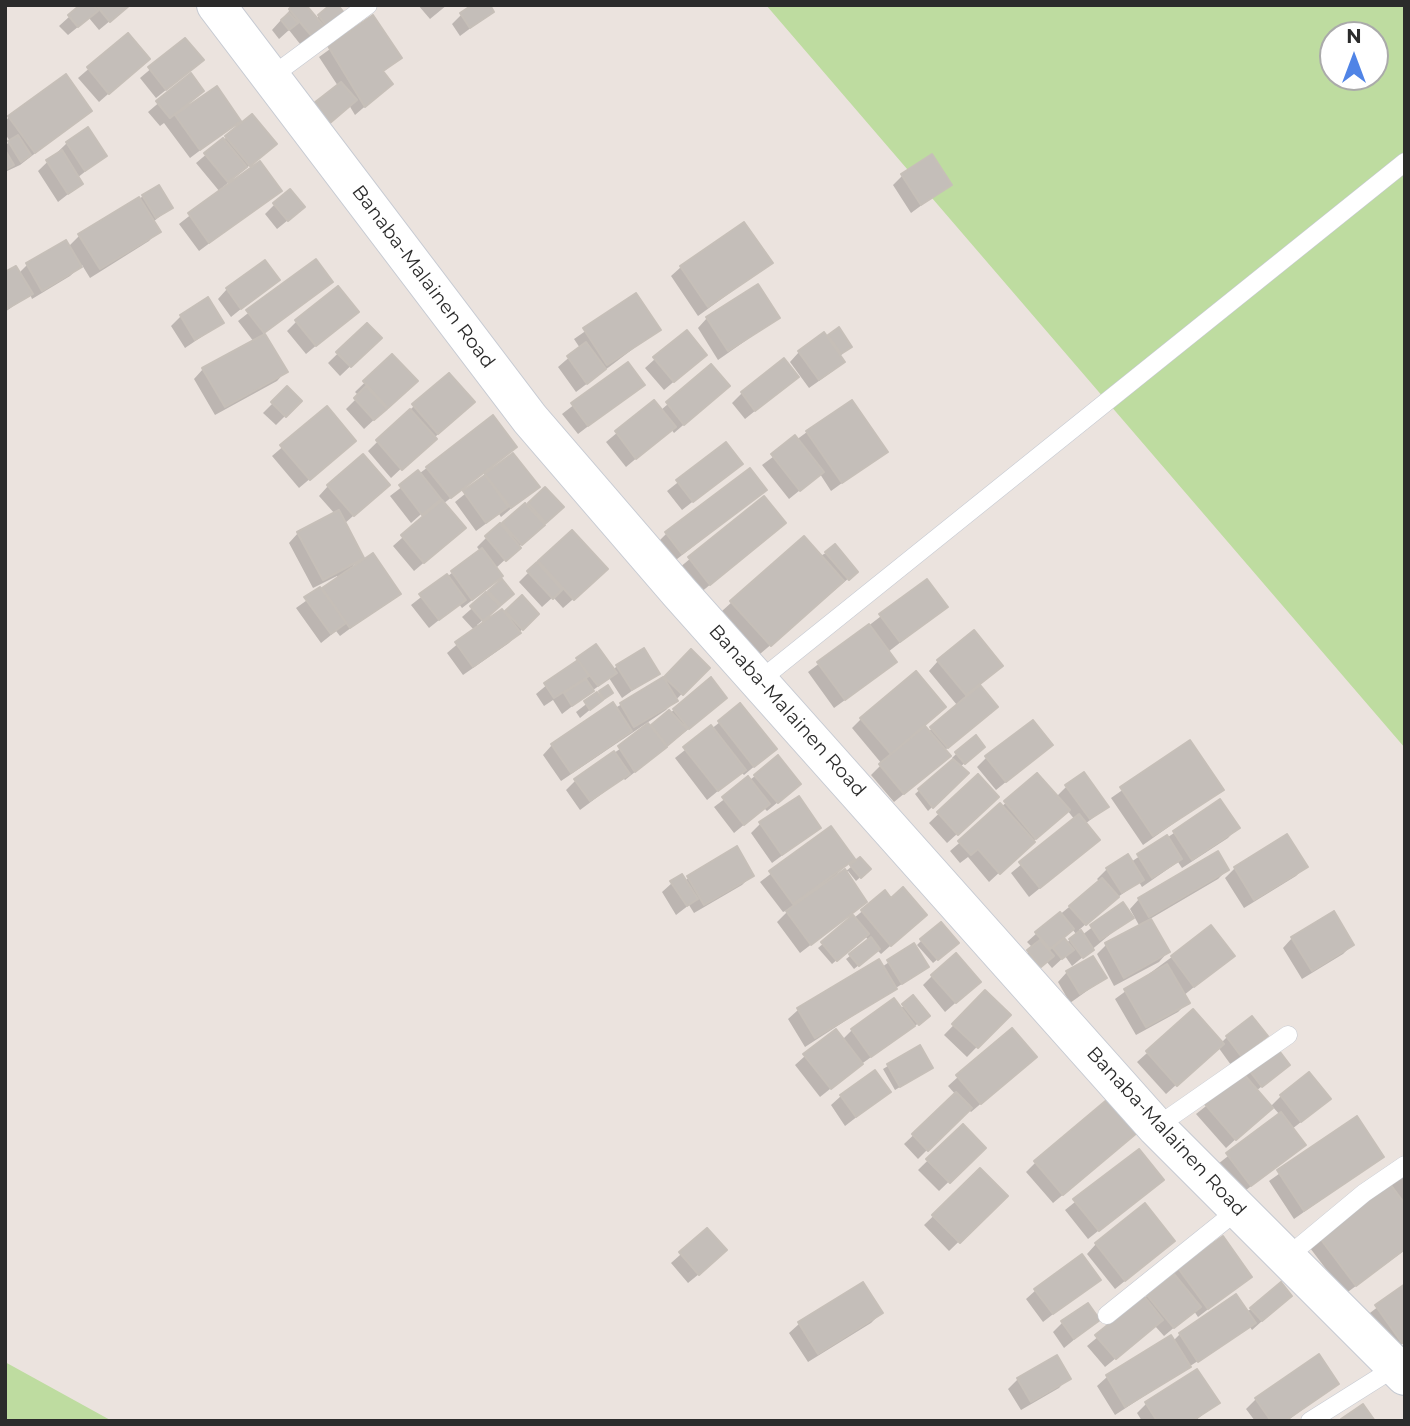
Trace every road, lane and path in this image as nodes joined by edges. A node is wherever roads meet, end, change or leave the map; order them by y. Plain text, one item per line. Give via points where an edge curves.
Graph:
1 (216, 5) edge
2 (368, 5) edge
3 (272, 76) junction
4 (1405, 162) edge
5 (759, 681) junction
6 (1288, 1035) dead end
7 (1156, 1127) junction
8 (1405, 1165) edge
9 (1239, 1209) junction
10 (1287, 1257) junction
11 (1107, 1315) dead end
12 (1402, 1368) edge
13 (1310, 1421) edge

1 - 3 street, Banaba-Malainen Road
2 - 3 lane
3 - 5 street, Banaba-Malainen Road via 530,419
4 - 5 lane
5 - 7 street, Banaba-Malainen Road
6 - 7 lane
7 - 9 street, Banaba-Malainen Road
8 - 10 lane
9 - 10 street, Banaba-Malainen Road
9 - 11 lane
10 - 12 street, Banaba-Malainen Road
12 - 13 lane

